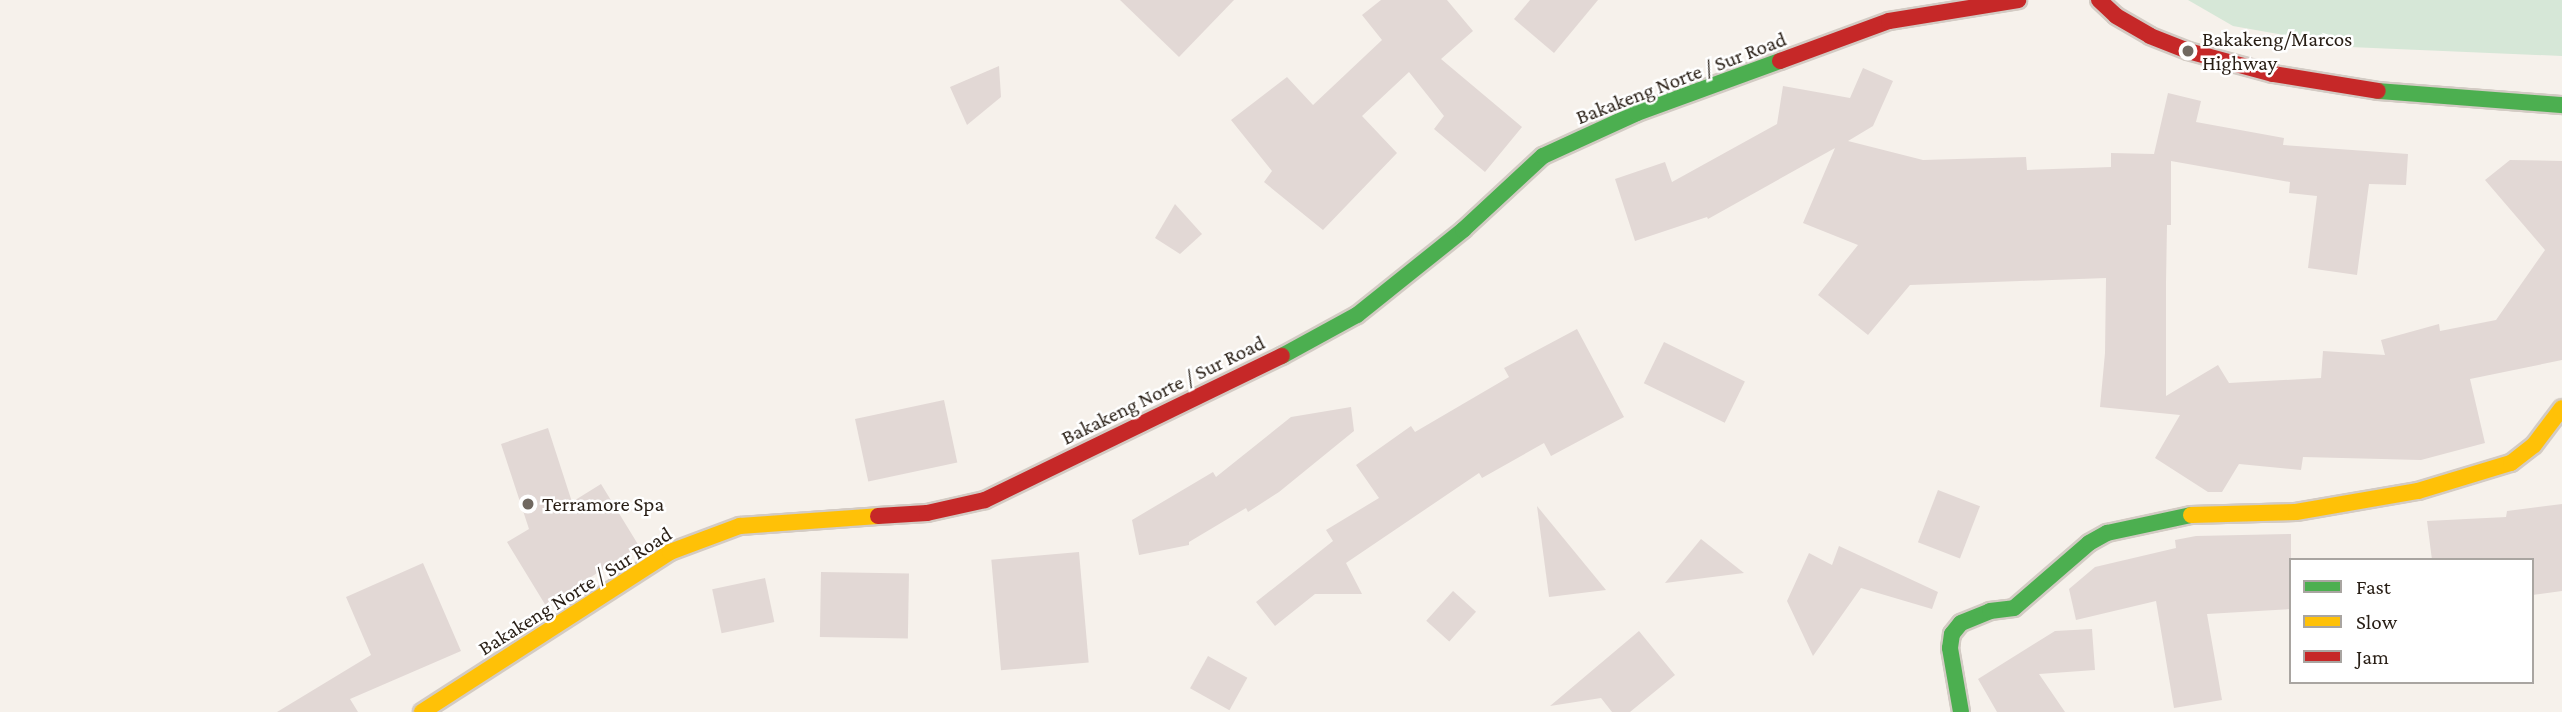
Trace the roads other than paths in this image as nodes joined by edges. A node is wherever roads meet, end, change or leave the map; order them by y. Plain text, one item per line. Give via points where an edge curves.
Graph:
1 (1904, 0) edge
2 (2018, 0) edge
3 (2099, 0) edge
4 (1889, 22) junction
5 (2562, 104) edge
6 (2562, 408) edge
7 (422, 712) edge
8 (1961, 712) edge

1 - 4 main road
2 - 4 main road, Bakakeng Norte / Sur Road
3 - 5 main road via 2150,36 2273,74 2392,93
4 - 7 main road, Bakakeng Norte / Sur Road via 1637,113 1543,156 1463,230 1357,315 1248,374 985,500 927,513 740,526 670,552
6 - 8 main road via 2534,445 2511,463 2418,491 2296,512 2193,514 2107,533 2089,543 2014,608 1961,623 1952,634 1951,663

